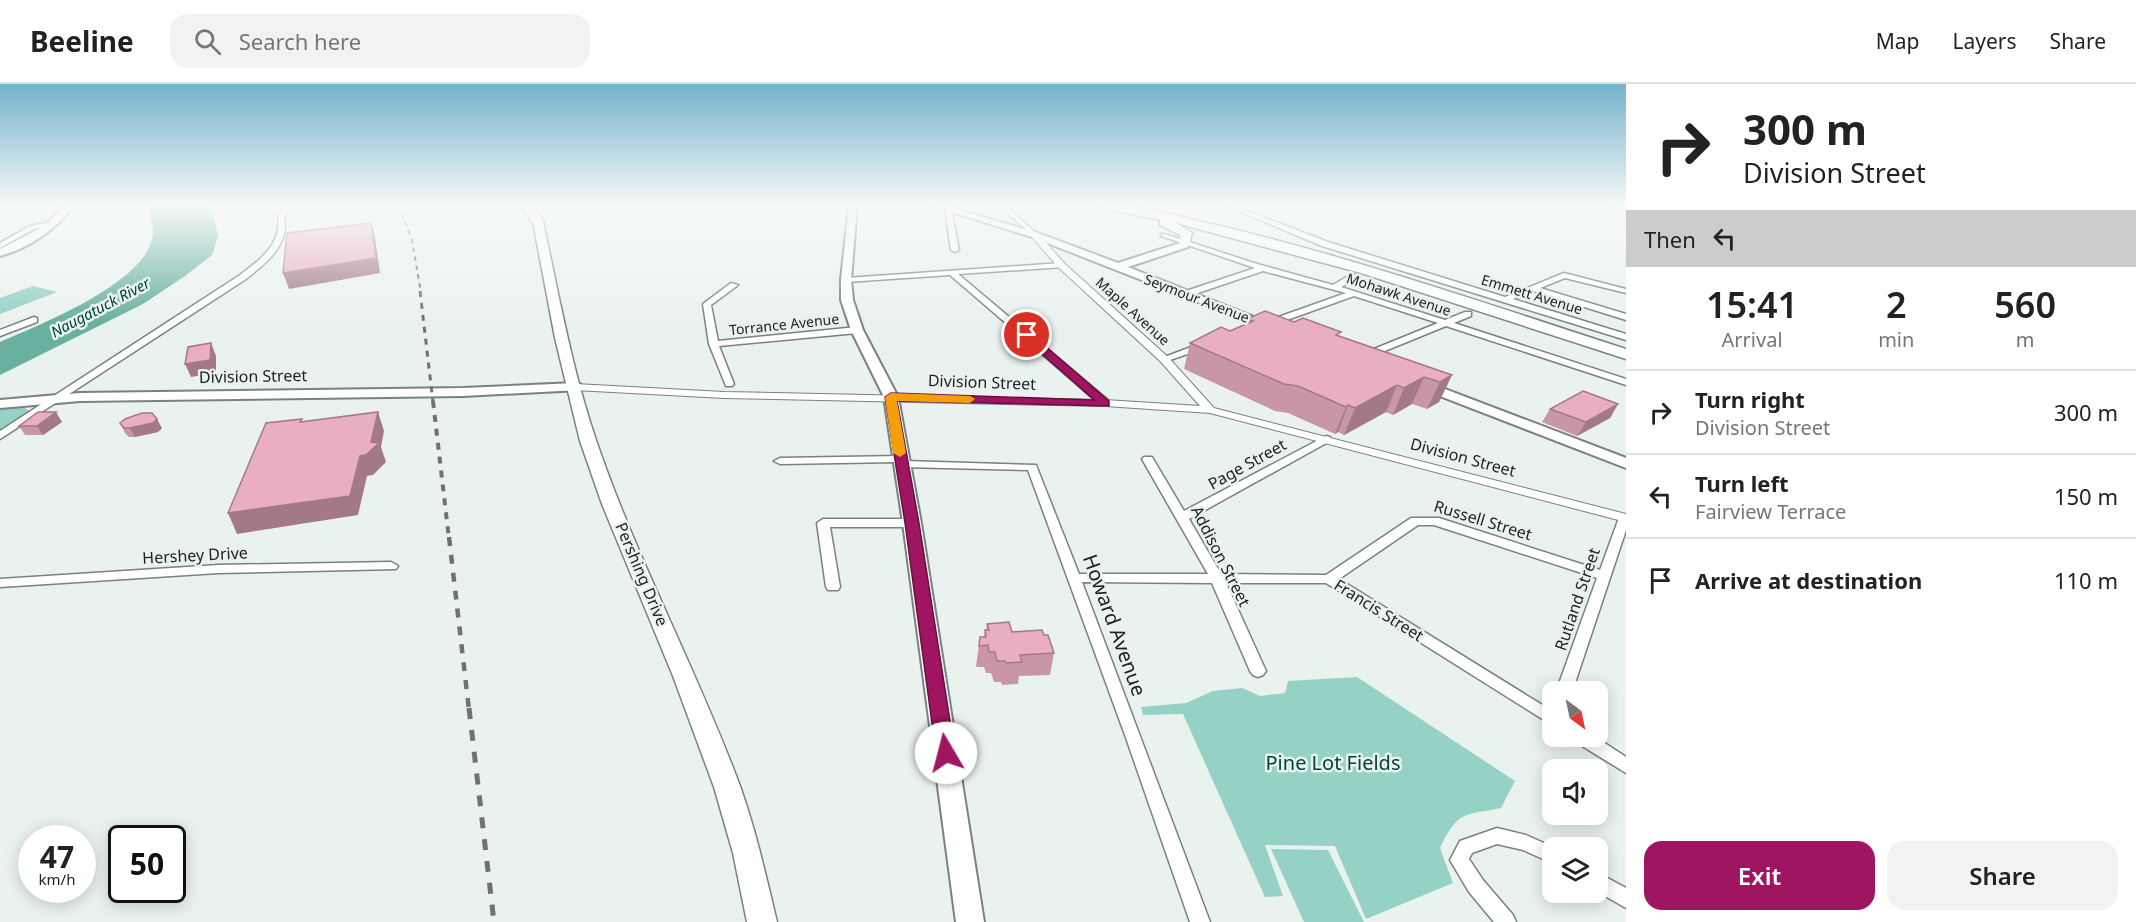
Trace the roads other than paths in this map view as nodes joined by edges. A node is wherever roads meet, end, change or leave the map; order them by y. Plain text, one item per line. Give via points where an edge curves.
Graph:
1 (21, 244) edge
2 (275, 244) edge
3 (543, 244) edge
4 (849, 244) edge
5 (954, 244) edge
6 (1042, 244) edge
7 (1057, 244) edge
8 (1184, 244) edge
9 (1191, 244) edge
10 (1280, 244) edge
11 (1294, 244) edge
12 (1325, 244) edge
13 (955, 250) dead end
14 (0, 253) edge
15 (1061, 266) junction
16 (1118, 267) junction
17 (1264, 268) junction
18 (952, 273) junction
19 (1353, 278) dead end
20 (846, 280) junction
21 (734, 285) dead end
22 (1335, 287) junction
23 (1532, 288) junction
24 (1626, 291) edge
25 (1354, 292) junction
26 (1186, 294) junction
27 (1505, 300) junction
28 (1468, 314) dead end
29 (1626, 317) edge
30 (34, 320) dead end
31 (1445, 323) junction
32 (1265, 324) junction
33 (1251, 329) edge
34 (857, 330) junction
35 (1282, 330) edge
36 (0, 333) edge
37 (1626, 337) edge
38 (1216, 341) edge
39 (714, 344) junction
40 (1626, 348) edge
41 (1626, 354) edge
42 (1164, 359) junction
43 (1357, 359) joint
44 (1380, 368) edge
45 (1413, 381) edge
46 (1626, 382) edge
47 (729, 384) dead end
48 (575, 387) junction
49 (891, 397) junction
50 (57, 398) junction
51 (0, 404) edge
52 (1105, 404) junction
53 (1210, 410) junction
54 (0, 436) edge
55 (1326, 439) junction
56 (1148, 459) dead end
57 (780, 461) dead end
58 (901, 462) junction
59 (1626, 463) edge
60 (1183, 517) junction
61 (1625, 518) edge
62 (912, 523) junction
63 (391, 566) dead end
64 (1605, 576) junction
65 (1075, 578) junction
66 (1217, 578) junction
67 (1329, 579) junction
68 (0, 583) edge
69 (833, 586) dead end
70 (1258, 671) dead end
71 (1567, 681) edge
72 (1542, 713) edge
73 (1597, 747) edge
74 (1626, 766) edge
75 (1542, 850) edge
76 (1608, 888) edge
77 (1626, 899) edge
78 (762, 922) edge
79 (970, 922) edge
80 (1200, 922) edge
81 (1506, 922) edge

1 - 14 main road
2 - 50 street, Division Street via 263,261 215,297
3 - 48 main road, Pershing Drive
4 - 20 main road
5 - 13 street
6 - 15 street, Maple Avenue
7 - 16 main road, Seymour Avenue
8 - 16 main road
9 - 17 street, Mohawk Avenue
10 - 41 highway
11 - 40 highway
12 - 27 street, Emmett Avenue
15 - 18 street
15 - 42 street, Maple Avenue
16 - 26 main road, Seymour Avenue
17 - 22 street, Mohawk Avenue
17 - 26 street
18 - 20 street
18 - 52 street
19 - 22 street
20 - 34 main road via 848,309
21 - 39 street via 707,304
22 - 25 street, Mohawk Avenue
23 - 24 street via 1564,275
23 - 27 street
23 - 29 street
25 - 31 street, Mohawk Avenue
25 - 32 street
26 - 32 main road, Seymour Avenue
27 - 37 street, Emmett Avenue
28 - 31 street
30 - 36 street
31 - 43 street
31 - 46 street, Mohawk Avenue
32 - 33 street
32 - 35 main road, Seymour Avenue
34 - 39 street, Torrance Avenue
34 - 49 main road
38 - 42 street
39 - 47 street
42 - 53 street, Maple Avenue
43 - 44 main road
45 - 59 main road
48 - 49 street, Division Street
48 - 50 main road, Division Street
48 - 78 main road, Pershing Drive via 588,441 611,504 727,787
49 - 52 street, Division Street
49 - 58 main road
50 - 51 main road, Division Street
50 - 54 street
52 - 53 street, Division Street
53 - 55 street, Division Street
55 - 60 street, Page Street
55 - 61 street, Division Street
56 - 60 street, Addison Street
57 - 58 street
58 - 62 main road
58 - 65 street, Howard Avenue via 1032,467
60 - 66 street, Addison Street
61 - 64 street, Rutland Street
62 - 69 street via 824,522
62 - 79 main road
63 - 68 street, Hershey Drive via 218,569
64 - 67 street, Russell Street via 1423,519
64 - 71 street, Rutland Street
65 - 66 street, Francis Street
65 - 80 street, Howard Avenue
66 - 67 street, Francis Street
66 - 70 street, Addison Street
67 - 72 street, Francis Street
73 - 74 street
75 - 81 street via 1497,836 1466,847 1458,860
76 - 77 street

